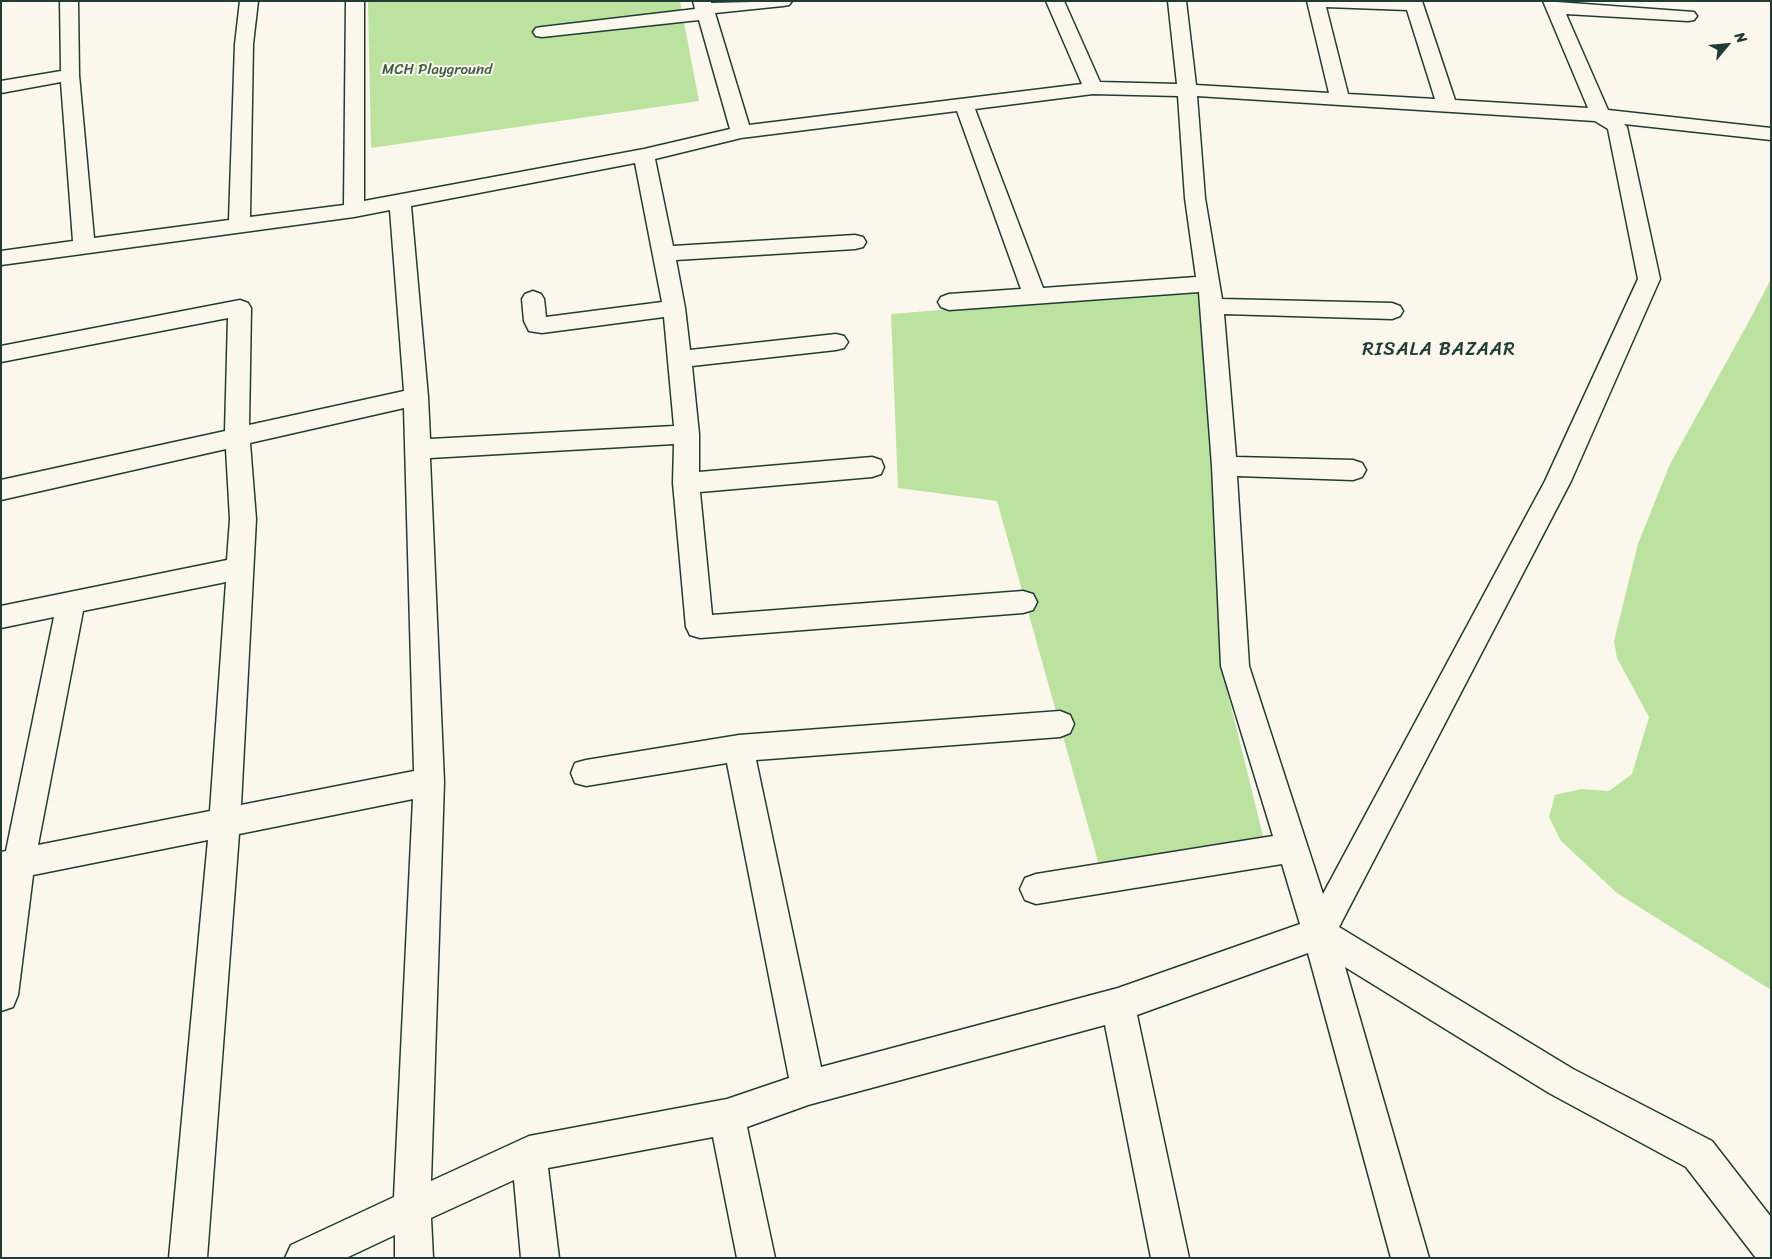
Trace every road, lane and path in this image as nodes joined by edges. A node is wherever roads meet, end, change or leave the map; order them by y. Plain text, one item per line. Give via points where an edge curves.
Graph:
1 (69, 1) edge
2 (249, 1) edge
3 (355, 1) edge
4 (783, 1) edge
5 (1054, 1) edge
6 (1176, 1) edge
7 (1317, 1) edge
8 (1413, 3) edge
9 (1554, 5) edge
10 (704, 8) edge
11 (1688, 16) dead end
12 (542, 32) dead end
13 (70, 75) junction
14 (1, 88) edge
15 (1093, 88) junction
16 (1188, 90) junction
17 (1340, 100) junction
18 (964, 104) junction
19 (1448, 106) junction
20 (1600, 115) junction
21 (740, 132) junction
22 (1771, 134) edge
23 (644, 155) junction
24 (400, 202) junction
25 (354, 210) junction
26 (239, 225) junction
27 (855, 242) dead end
28 (84, 247) junction
29 (664, 254) junction
30 (1, 258) edge
31 (1210, 295) junction
32 (1035, 296) junction
33 (533, 299) dead end
34 (949, 302) dead end
35 (674, 308) junction
36 (1392, 311) dead end
37 (836, 342) dead end
38 (1, 354) edge
39 (679, 359) junction
40 (416, 397) junction
41 (687, 434) junction
42 (237, 437) junction
43 (417, 448) junction
44 (1224, 466) junction
45 (872, 467) dead end
46 (1353, 470) dead end
47 (686, 484) junction
48 (1, 490) edge
49 (241, 568) junction
50 (71, 602) junction
51 (1022, 602) dead end
52 (1, 616) edge
53 (1060, 724) dead end
54 (739, 748) junction
55 (586, 774) dead end
56 (429, 782) junction
57 (225, 822) junction
58 (1292, 848) junction
59 (10, 866) edge
60 (1036, 889) dead end
61 (1319, 933) junction
62 (1, 995) edge
63 (1118, 1005) junction
64 (808, 1088) junction
65 (727, 1117) junction
66 (529, 1154) junction
67 (412, 1207) junction
68 (1771, 1246) edge
69 (188, 1258) edge
70 (304, 1258) edge
71 (414, 1258) edge
72 (540, 1258) edge
73 (756, 1258) edge
74 (1170, 1258) edge
75 (1410, 1258) edge

1 - 13 street
2 - 26 street via 244,44
3 - 25 street
4 - 10 street
5 - 15 street
6 - 16 street
7 - 8 street
7 - 17 street
8 - 19 street
9 - 11 street
9 - 20 street
10 - 12 street via 688,15
10 - 21 street
13 - 14 street
13 - 28 street
15 - 16 street
15 - 18 street
16 - 17 street
16 - 31 street via 1195,198
17 - 19 street
18 - 21 street
18 - 32 street
19 - 20 street
20 - 22 street
20 - 61 street via 1617,127 1649,279 1558,481
21 - 23 street
23 - 24 street
23 - 29 street
24 - 25 street
24 - 40 street
25 - 26 street
26 - 28 street
27 - 29 street
28 - 30 street
29 - 35 street
31 - 32 street
31 - 36 street
31 - 44 street
32 - 34 street
33 - 35 street via 537,325
35 - 39 street
37 - 39 street
38 - 42 street via 240,308
39 - 41 street
40 - 42 street
40 - 43 street
41 - 43 street
41 - 47 street
42 - 48 street
42 - 49 street via 243,519
43 - 56 street
44 - 46 street
44 - 58 street via 1235,666
45 - 47 street
47 - 51 street via 700,627
49 - 50 street
49 - 57 street
50 - 52 street
50 - 59 street
53 - 54 street
54 - 55 street
54 - 64 street
56 - 57 street
56 - 67 street
57 - 59 street
57 - 69 street
58 - 60 street
58 - 61 street
59 - 62 street
61 - 63 street
61 - 68 street via 1561,1081 1699,1154
61 - 75 street
63 - 64 street
63 - 74 street
64 - 65 street
65 - 66 street
65 - 73 street
66 - 67 street
66 - 72 street
67 - 70 street
67 - 71 street

